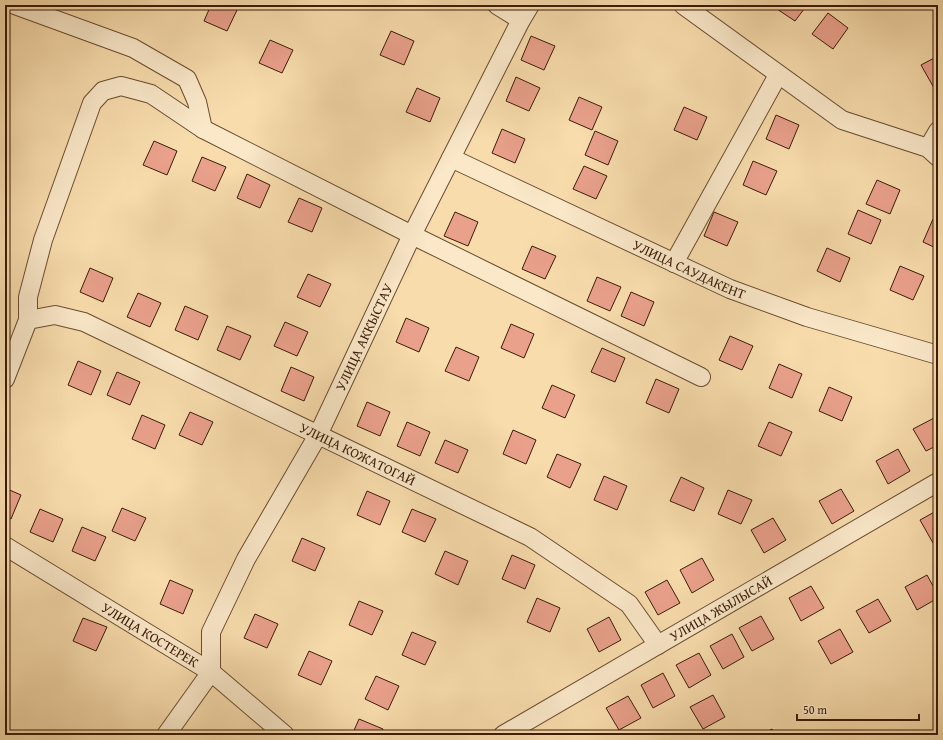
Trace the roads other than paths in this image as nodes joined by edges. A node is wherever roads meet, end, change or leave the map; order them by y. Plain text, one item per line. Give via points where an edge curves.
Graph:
1 (15, 5) edge
2 (498, 5) edge
3 (530, 5) edge
4 (683, 5) edge
5 (521, 20) junction
6 (778, 75) junction
7 (203, 129) junction
8 (938, 131) edge
9 (933, 153) edge
10 (451, 158) junction
11 (412, 235) junction
12 (674, 263) junction
13 (28, 320) junction
14 (938, 355) edge
15 (701, 377) dead end
16 (5, 379) edge
17 (318, 435) junction
18 (938, 482) edge
19 (5, 546) edge
20 (658, 645) junction
21 (211, 672) junction
22 (166, 735) edge
23 (285, 735) edge
24 (503, 735) edge

1 - 7 street via 133,48 187,79 197,102
2 - 5 street
3 - 5 street, УЛИЦА АККЫСТАУ
4 - 6 street
5 - 10 street, УЛИЦА АККЫСТАУ
6 - 9 street via 842,120
6 - 12 street
7 - 11 street
7 - 13 street via 151,94 121,86 103,91 92,103 43,240 28,297
8 - 9 street
10 - 11 street, УЛИЦА АККЫСТАУ
10 - 12 street, УЛИЦА САУДАКЕНТ
11 - 15 street
11 - 17 street, УЛИЦА АККЫСТАУ
12 - 14 street, УЛИЦА САУДАКЕНТ via 730,289 807,317
13 - 16 street
13 - 17 street, УЛИЦА КОЖАТОГАЙ via 55,315 84,322
17 - 20 street, УЛИЦА КОЖАТОГАЙ via 530,537 629,604
17 - 21 street, УЛИЦА АККЫСТАУ via 246,559 211,632
18 - 20 street, УЛИЦА ЖЫЛЫСАЙ
19 - 21 street, УЛИЦА КОСТЕРЕК
20 - 24 street, УЛИЦА ЖЫЛЫСАЙ
21 - 22 street
21 - 23 street, УЛИЦА КОСТЕРЕК

